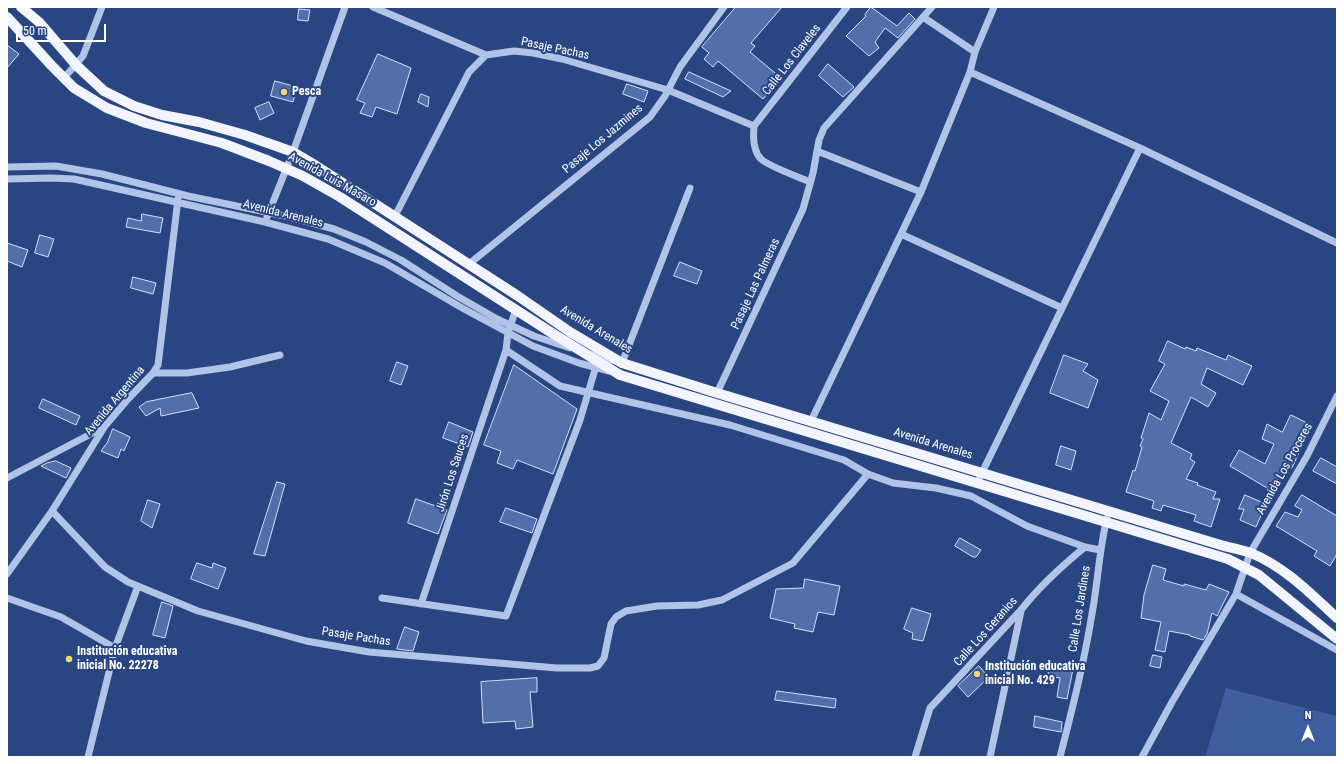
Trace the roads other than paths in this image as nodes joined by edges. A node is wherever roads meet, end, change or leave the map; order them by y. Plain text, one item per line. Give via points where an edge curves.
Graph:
1 (21, 7) edge
2 (102, 7) edge
3 (345, 7) edge
4 (373, 7) edge
5 (724, 7) edge
6 (846, 7) edge
7 (932, 7) edge
8 (994, 7) edge
9 (7, 17) edge
10 (923, 17) junction
11 (975, 52) junction
12 (486, 55) junction
13 (76, 65) junction
14 (970, 72) junction
15 (64, 78) junction
16 (668, 90) junction
17 (754, 126) junction
18 (1140, 148) junction
19 (817, 151) junction
20 (293, 152) junction
21 (7, 167) edge
22 (286, 168) junction
23 (7, 180) edge
24 (810, 182) junction
25 (690, 188) dead end
26 (920, 192) junction
27 (179, 193) junction
28 (177, 202) junction
29 (269, 213) junction
30 (395, 216) junction
31 (265, 222) junction
32 (902, 234) junction
33 (1337, 243) edge
34 (469, 264) junction
35 (518, 296) joint
36 (1062, 308) junction
37 (516, 309) junction
38 (511, 326) junction
39 (508, 333) junction
40 (506, 350) junction
41 (582, 351) junction
42 (280, 355) dead end
43 (597, 361) junction
44 (622, 363) junction
45 (153, 373) junction
46 (588, 393) junction
47 (717, 393) junction
48 (1337, 396) edge
49 (811, 421) junction
50 (106, 426) junction
51 (983, 473) junction
52 (868, 474) junction
53 (7, 478) edge
54 (977, 483) junction
55 (52, 511) junction
56 (1109, 511) junction
57 (1106, 522) junction
58 (1085, 547) junction
59 (1100, 550) junction
60 (1250, 553) junction
61 (1245, 568) junction
62 (7, 574) edge
63 (138, 586) junction
64 (1236, 594) junction
65 (7, 598) edge
66 (382, 598) dead end
67 (421, 604) junction
68 (1022, 610) junction
69 (1337, 618) edge
70 (1337, 639) edge
71 (115, 648) junction
72 (1337, 650) edge
73 (88, 757) edge
74 (915, 757) edge
75 (990, 757) edge
76 (1060, 757) edge
77 (1142, 757) edge

1 - 13 main road, Avenida Luis Masaro via 39,22
2 - 13 street via 83,56
3 - 20 street
4 - 12 street
5 - 16 street, Pasaje Los Jazmines via 680,67
6 - 17 street, Calle Los Claveles
7 - 10 street, Pasaje Las Palmeras
8 - 11 street
9 - 15 main road, Avenida Luis Masaro
10 - 11 street
10 - 19 street, Pasaje Las Palmeras via 824,128
11 - 14 street
12 - 16 street, Pasaje Pachas via 514,51 533,53
12 - 30 street via 469,72
13 - 15 street
13 - 20 main road, Avenida Luis Masaro via 104,91 134,106 245,135
14 - 18 street
14 - 26 street
15 - 22 main road, Avenida Luis Masaro via 74,88 107,108 146,123 222,143
16 - 17 street, Pasaje Pachas
16 - 34 street, Pasaje Los Jazmines via 650,117
17 - 24 street via 753,140 761,159
18 - 33 street
18 - 36 street
19 - 24 street, Pasaje Las Palmeras
19 - 26 street
20 - 22 street
20 - 30 main road, Avenida Luis Masaro
21 - 27 street via 56,166 102,174
22 - 29 street
22 - 37 main road, Avenida Luis Masaro via 340,196
23 - 28 street, Avenida Arenales via 74,179
24 - 47 street, Pasaje Las Palmeras via 803,209
25 - 44 street
26 - 32 street
27 - 28 street, Avenida Argentina
27 - 29 street
28 - 31 street, Avenida Arenales
28 - 45 street, Avenida Argentina via 158,365
29 - 31 street
29 - 38 street via 334,229 366,242
30 - 34 main road, Avenida Luis Masaro
31 - 39 street, Avenida Arenales via 328,239 385,263
32 - 36 street
32 - 49 street
34 - 35 main road, Avenida Luis Masaro
35 - 44 main road, Avenida Arenales via 570,332
36 - 51 street
37 - 38 street
37 - 41 main road, Avenida Luis Masaro
38 - 39 street, Jirón Los Sauces
38 - 41 street
39 - 40 street, Jirón Los Sauces
39 - 43 street, Avenida Arenales via 533,346
40 - 46 street via 560,386
40 - 67 street, Jirón Los Sauces
41 - 43 main road, Avenida Luis Masaro
42 - 45 street via 230,367 187,373
43 - 44 street, Avenida Arenales
43 - 46 street
43 - 54 main road, Avenida Luis Masaro via 620,375
44 - 47 main road, Avenida Arenales
45 - 50 street, Avenida Argentina
46 - 52 street via 730,425 844,460
46 - 67 street via 506,616
47 - 49 main road, Avenida Arenales
48 - 60 street, Avenida Los Proceres via 1307,456
49 - 51 main road, Avenida Arenales
50 - 53 street
50 - 55 street, Avenida Argentina
51 - 54 street
51 - 56 main road, Avenida Arenales
52 - 58 street via 893,483 936,488 971,496 1027,526
52 - 63 street, Pasaje Pachas via 793,563 722,600 698,605 657,606 626,611 616,617 611,624 604,658 598,666 590,668 557,668 369,652 306,640 198,611
54 - 57 main road, Avenida Luis Masaro
55 - 62 street, Avenida Argentina
55 - 63 street, Pasaje Pachas via 106,568
56 - 57 street, Calle Los Jardines
56 - 60 main road, Avenida Arenales
57 - 59 street, Calle Los Jardines
57 - 61 main road, Avenida Luis Masaro via 1228,559
58 - 59 street
58 - 68 street, Calle Los Geranios via 1029,600
59 - 76 street, Calle Los Jardines via 1093,612
60 - 61 street, Avenida Los Proceres
60 - 69 main road, Avenida Arenales via 1273,564 1293,578
61 - 64 street, Avenida Los Proceres
61 - 70 main road, Avenida Luis Masaro via 1259,575
63 - 71 street
64 - 72 street
64 - 77 street, Avenida Los Proceres
65 - 71 street via 61,617
66 - 67 street
68 - 74 street, Calle Los Geranios via 930,708
68 - 75 street
71 - 73 street

